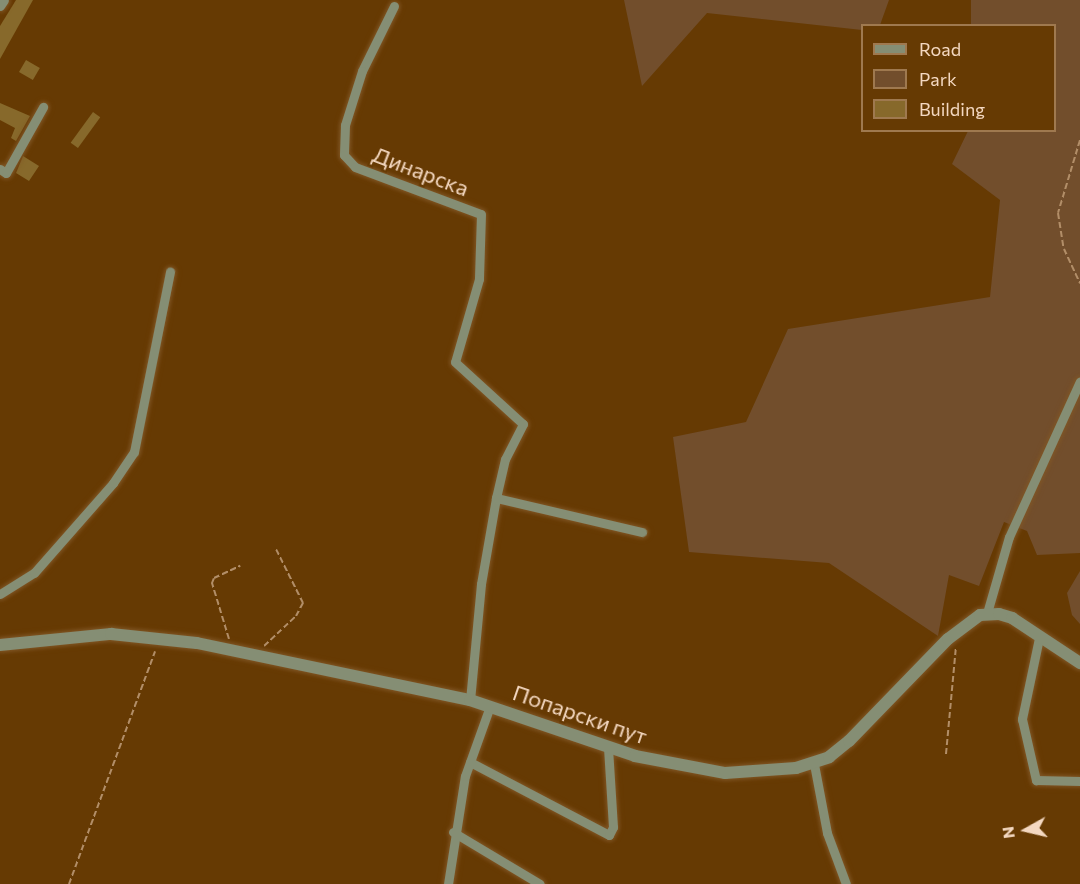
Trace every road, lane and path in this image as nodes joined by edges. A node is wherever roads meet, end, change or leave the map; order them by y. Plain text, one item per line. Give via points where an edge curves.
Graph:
1 (4, 0) edge
2 (0, 6) edge
3 (394, 6) dead end
4 (43, 107) dead end
5 (1080, 140) edge
6 (3, 171) edge
7 (170, 272) dead end
8 (1080, 283) edge
9 (1080, 381) edge
10 (496, 498) junction
11 (642, 532) dead end
12 (276, 549) dead end
13 (240, 566) dead end
14 (0, 594) edge
15 (987, 613) junction
16 (959, 629) junction
17 (160, 637) junction
18 (1039, 638) junction
19 (0, 645) edge
20 (232, 650) junction
21 (256, 655) junction
22 (1080, 663) edge
23 (470, 700) junction
24 (490, 706) junction
25 (608, 747) junction
26 (946, 754) dead end
27 (470, 762) junction
28 (814, 764) junction
29 (1080, 781) edge
30 (453, 832) junction
31 (69, 884) edge
32 (448, 884) edge
33 (540, 884) edge
34 (846, 884) edge

1 - 2 street
3 - 10 street, Динарска via 362,71 345,125 344,156 355,167 481,214 479,279 455,362 523,424 505,459
4 - 6 street
5 - 8 path via 1058,213 1064,249
7 - 14 street via 134,452 113,483 34,573
9 - 15 street via 1009,537
10 - 11 street
10 - 23 street, Динарска via 481,584
12 - 21 path via 303,603 296,616
13 - 20 path via 214,578 212,583
15 - 16 street, Попарски пут
15 - 18 street via 1012,618
16 - 26 path
16 - 28 street, Попарски пут via 849,741
17 - 19 street, Попарски пут via 111,634
17 - 20 street, Попарски пут
17 - 31 path
18 - 22 street
18 - 29 street via 1022,719 1036,780
20 - 21 street, Попарски пут
21 - 23 street, Попарски пут
23 - 24 street, Попарски пут
24 - 25 street, Попарски пут
24 - 27 street
25 - 27 street via 613,827 609,835
25 - 28 street, Попарски пут via 713,772 778,771
27 - 30 street
28 - 34 street via 827,833
30 - 32 street
30 - 33 street

